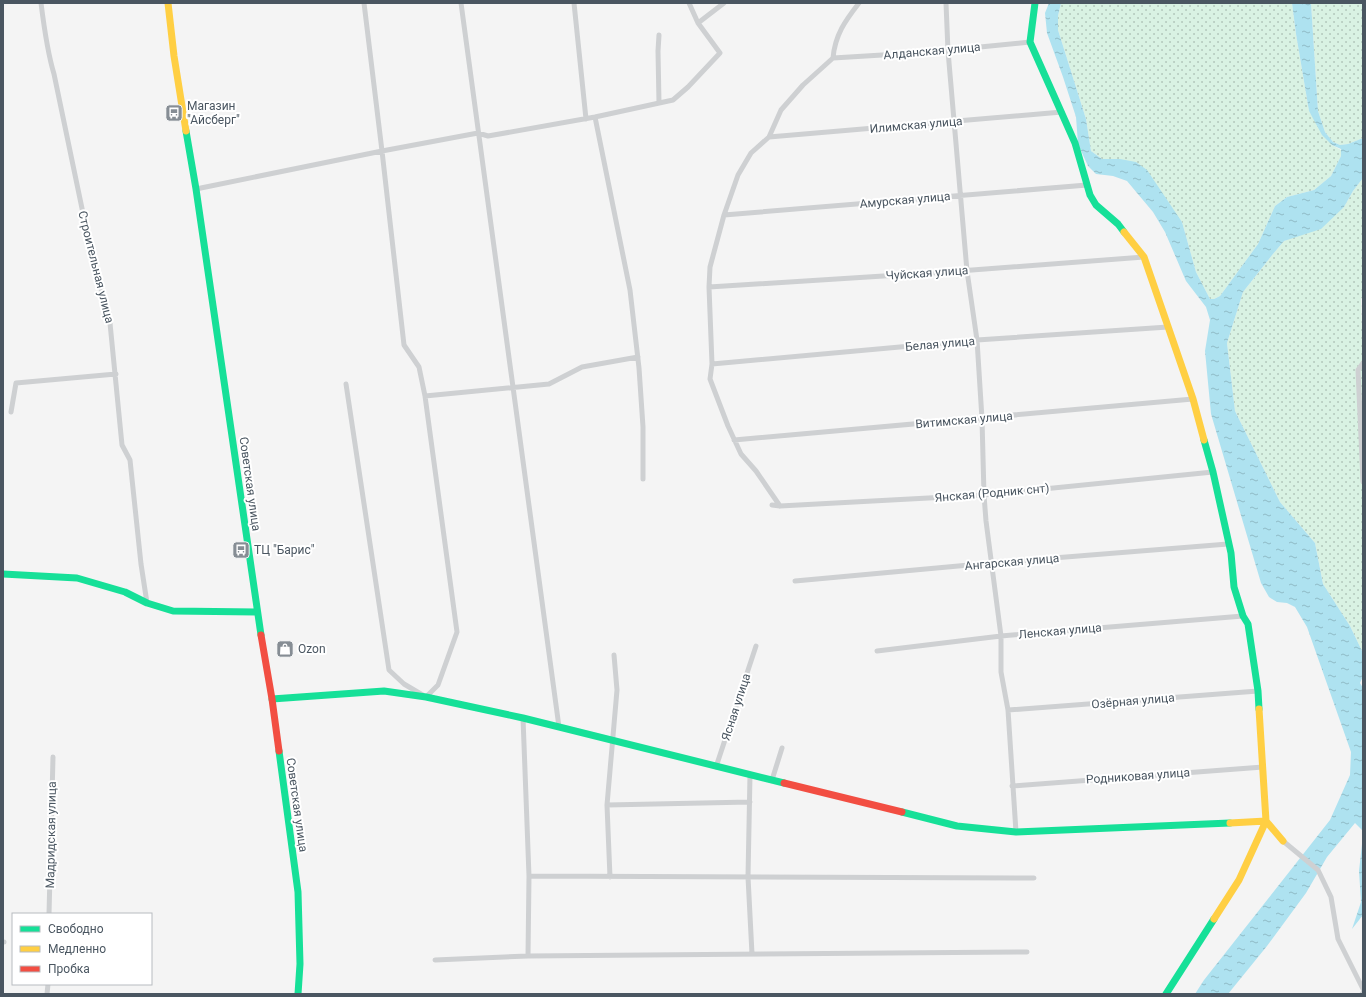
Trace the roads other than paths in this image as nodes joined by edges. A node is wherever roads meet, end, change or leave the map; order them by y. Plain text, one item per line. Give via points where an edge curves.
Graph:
1 (41, 3) edge
2 (168, 3) edge
3 (364, 3) edge
4 (461, 3) edge
5 (574, 3) edge
6 (689, 3) edge
7 (724, 3) edge
8 (859, 3) edge
9 (946, 3) edge
10 (1035, 3) edge
11 (698, 23) junction
12 (659, 35) dead end
13 (1030, 42) junction
14 (948, 51) junction
15 (833, 58) junction
16 (659, 102) junction
17 (1062, 112) junction
18 (594, 117) junction
19 (586, 119) junction
20 (955, 122) junction
21 (478, 133) junction
22 (769, 137) junction
23 (382, 151) junction
24 (1087, 185) junction
25 (196, 189) junction
26 (961, 195) junction
27 (724, 215) junction
28 (1144, 257) junction
29 (968, 271) junction
30 (709, 287) junction
31 (1168, 327) junction
32 (977, 340) junction
33 (638, 357) junction
34 (1363, 363) edge
35 (712, 364) junction
36 (116, 374) junction
37 (346, 384) dead end
38 (512, 387) junction
39 (425, 396) junction
40 (1193, 399) junction
41 (1361, 402) edge
42 (12, 412) dead end
43 (982, 419) junction
44 (734, 440) junction
45 (1362, 454) edge
46 (1212, 472) junction
47 (643, 479) dead end
48 (1363, 482) edge
49 (984, 495) junction
50 (772, 505) dead end
51 (780, 506) junction
52 (1228, 544) junction
53 (992, 563) junction
54 (3, 574) edge
55 (795, 581) dead end
56 (147, 603) junction
57 (257, 612) junction
58 (1243, 616) junction
59 (1001, 636) junction
60 (756, 646) dead end
61 (877, 651) dead end
62 (614, 655) dead end
63 (1258, 691) junction
64 (426, 697) junction
65 (272, 698) junction
66 (1008, 710) junction
67 (523, 718) junction
68 (559, 727) junction
69 (612, 740) junction
70 (782, 748) dead end
71 (53, 757) dead end
72 (1263, 766) junction
73 (716, 767) junction
74 (750, 775) junction
75 (772, 780) junction
76 (1012, 786) junction
77 (750, 802) junction
78 (607, 806) junction
79 (1266, 820) junction
80 (1016, 832) junction
81 (1283, 841) joint
82 (530, 876) junction
83 (610, 876) junction
84 (748, 877) junction
85 (1034, 878) dead end
86 (49, 913) edge
87 (1027, 952) dead end
88 (752, 954) junction
89 (528, 956) junction
90 (435, 960) dead end
91 (1363, 989) edge
92 (298, 994) edge
93 (1166, 994) edge

1 - 36 street, Строительная улица via 89,242 109,313
2 - 25 street, Советская улица
3 - 23 street
4 - 21 street
5 - 19 street
6 - 11 street
7 - 11 street
8 - 15 street via 844,22 834,45
9 - 14 street
10 - 13 street
11 - 16 street via 720,53 673,100
12 - 16 street
13 - 14 street, Алданская улица
13 - 17 street
14 - 15 street, Алданская улица
14 - 20 street
15 - 22 street via 803,85 781,110
16 - 18 street
17 - 20 street, Илимская улица
17 - 24 street via 1075,143
18 - 19 street
18 - 33 street via 630,290
19 - 21 street via 488,136
20 - 22 street, Илимская улица
20 - 26 street
21 - 23 street
21 - 38 street
22 - 27 street via 751,153 738,175
23 - 25 street
23 - 39 street via 404,345 419,367
24 - 26 street, Амурская улица
24 - 28 street via 1096,205 1118,224
25 - 57 street, Советская улица
26 - 27 street, Амурская улица
26 - 29 street
27 - 30 street via 710,267
28 - 29 street, Чуйская улица
28 - 31 street
29 - 30 street, Чуйская улица
29 - 32 street
30 - 35 street
31 - 32 street, Белая улица
31 - 40 street
32 - 35 street, Белая улица
32 - 43 street
33 - 38 street via 582,367 549,384
33 - 47 street via 643,427
34 - 41 street via 1358,370
35 - 44 street via 710,379
36 - 42 street via 16,383
36 - 56 street, Строительная улица via 122,445 130,460
37 - 64 street via 389,670 404,684
38 - 39 street
38 - 68 street
39 - 64 street via 457,632 438,685
40 - 43 street, Витимская улица
40 - 46 street
41 - 45 street
43 - 44 street, Витимская улица
43 - 49 street
44 - 51 street via 741,454
45 - 48 street
46 - 49 street, Янская (Родник снт)
46 - 52 street
49 - 51 street, Янская (Родник снт)
49 - 53 street
50 - 51 street, Янская (Родник снт)
52 - 53 street, Ангарская улица
52 - 58 street via 1234,587
53 - 55 street, Ангарская улица
53 - 59 street
54 - 56 street via 77,578 125,592
56 - 57 street via 173,611
57 - 65 street, Советская улица
58 - 59 street, Ленская улица
58 - 63 street via 1248,624
59 - 61 street, Ленская улица
59 - 66 street via 1001,672
60 - 73 street, Ясная улица
62 - 69 street via 616,690
63 - 66 street, Озёрная улица
63 - 72 street
64 - 65 street via 384,691
64 - 67 street
65 - 92 street, Советская улица via 298,892
66 - 76 street
67 - 68 street
67 - 82 street
68 - 69 street
69 - 73 street
69 - 78 street
70 - 75 street
71 - 86 street, Мадридская улица
72 - 76 street, Родниковая улица
72 - 79 street
73 - 74 street
74 - 75 street
74 - 77 street
75 - 80 street via 957,826
76 - 80 street
77 - 78 street
77 - 84 street
78 - 83 street
79 - 80 street
79 - 81 street
79 - 93 street via 1239,880
81 - 91 street via 1318,870 1331,897 1338,939
82 - 83 street
82 - 89 street
83 - 84 street
84 - 85 street
84 - 88 street
87 - 88 street
88 - 89 street
89 - 90 street

